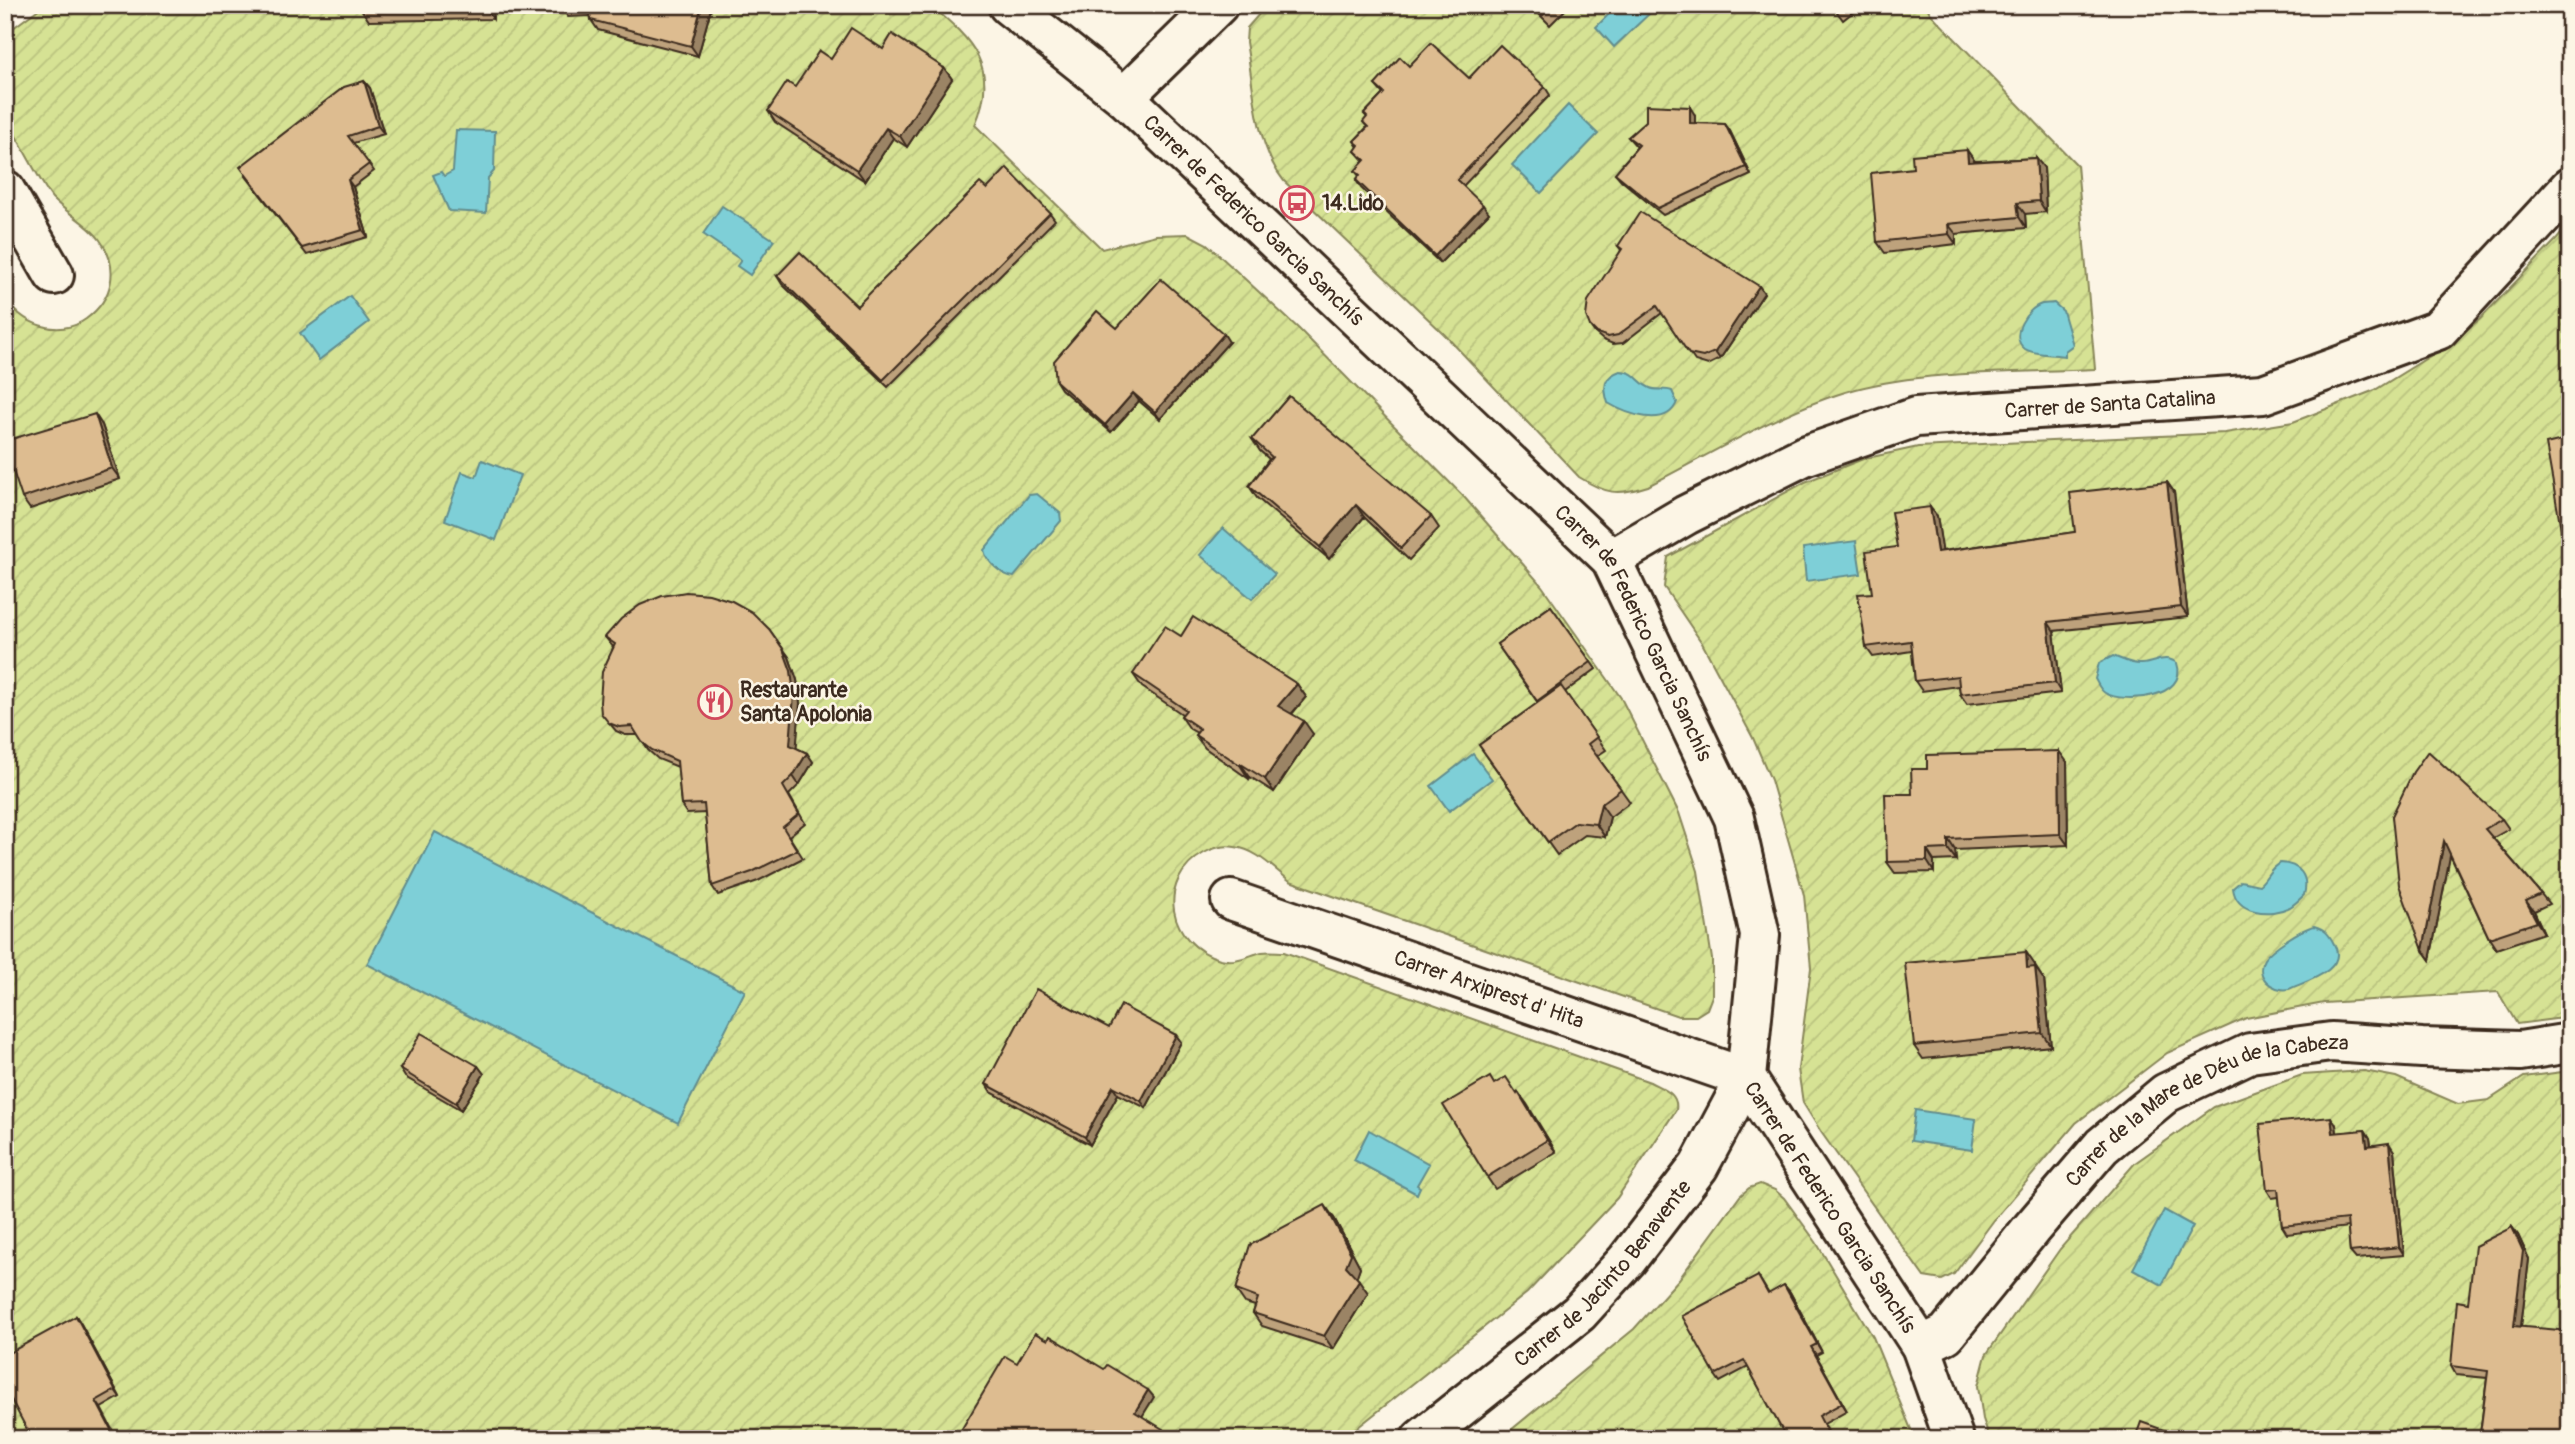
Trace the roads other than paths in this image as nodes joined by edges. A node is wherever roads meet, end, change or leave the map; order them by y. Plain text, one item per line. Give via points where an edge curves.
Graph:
1 (1008, 5) edge
2 (1218, 5) edge
3 (1124, 97) junction
4 (2570, 187) edge
5 (5, 190) edge
6 (54, 275) dead end
7 (1611, 559) junction
8 (1231, 900) dead end
9 (2570, 1044) edge
10 (1746, 1078) junction
11 (1921, 1346) junction
12 (1421, 1439) edge
13 (1954, 1439) edge

1 - 3 street, Carrer de Federico Garcia Sanchís
2 - 3 street
3 - 7 street, Carrer de Federico Garcia Sanchís
4 - 7 street, Carrer de Santa Catalina via 2438,330 2263,394 1916,417 1804,456 1686,515
5 - 6 street
7 - 10 street, Carrer de Federico Garcia Sanchís via 1734,818 1760,935
8 - 10 street, Carrer Arxiprest d' Hita
9 - 11 street, Carrer de la Mare de Déu de la Cabeza via 2520,1051 2331,1042 2250,1053 2166,1093 2102,1146 1946,1334
10 - 11 street, Carrer de Federico Garcia Sanchís
10 - 12 street, Carrer de Jacinto Benavente via 1699,1166 1619,1269 1579,1313
11 - 13 street, Carrer de Federico Garcia Sanchís

